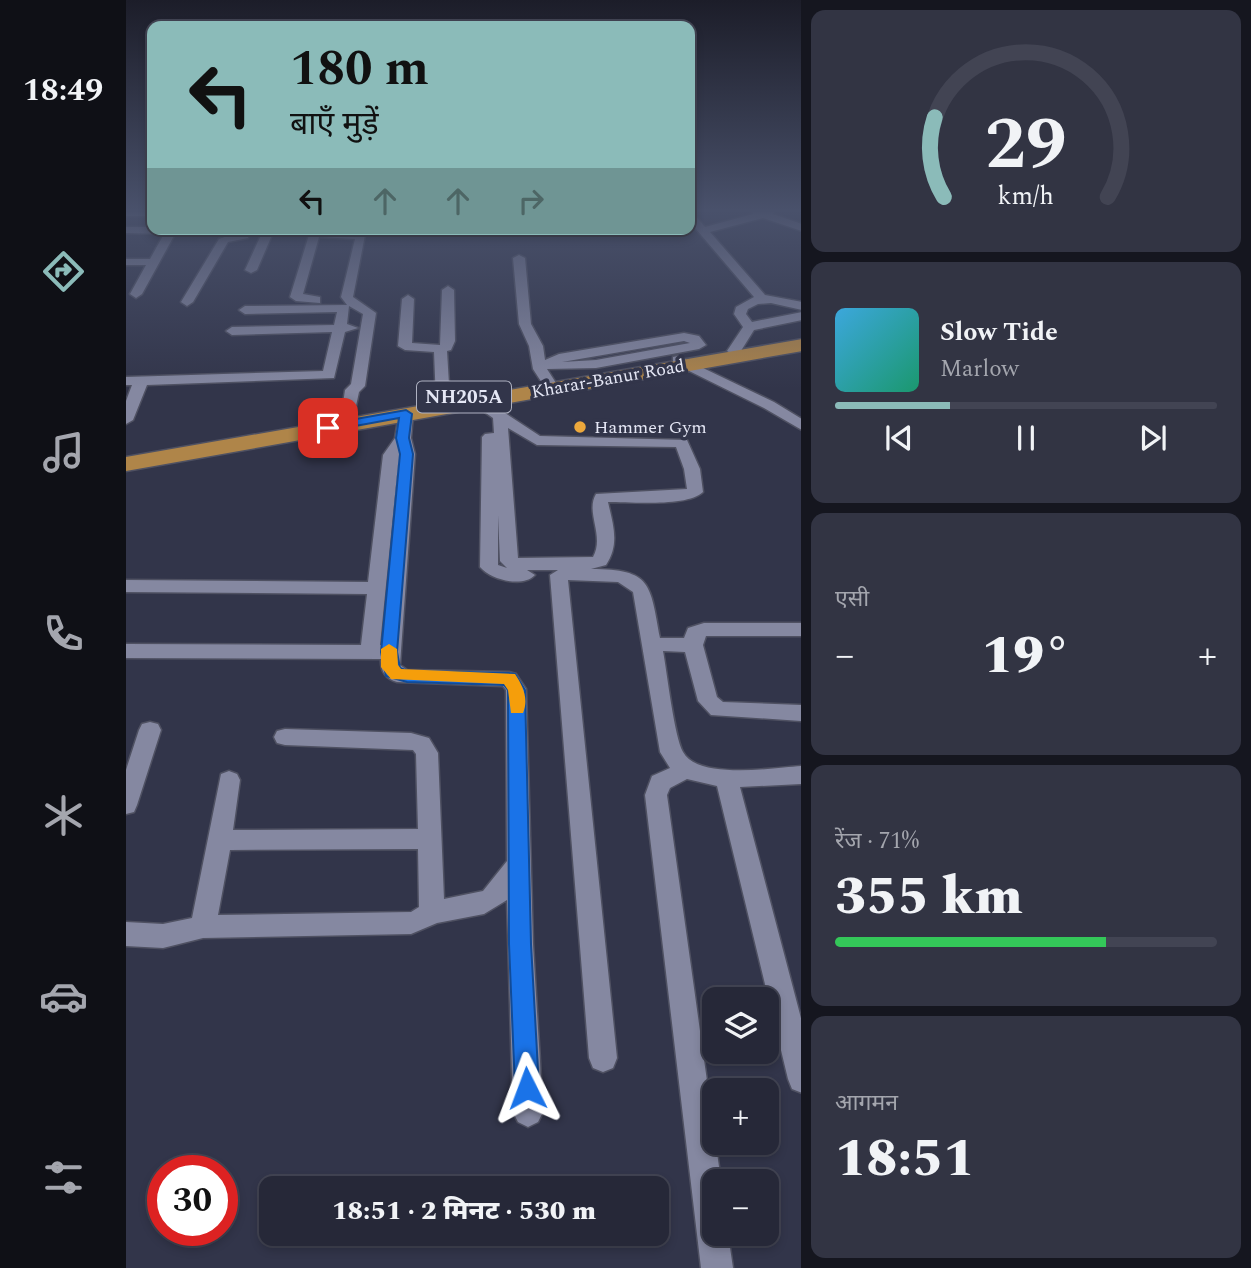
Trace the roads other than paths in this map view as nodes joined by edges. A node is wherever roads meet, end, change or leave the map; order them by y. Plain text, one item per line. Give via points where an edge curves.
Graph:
1 (150, 271) edge
2 (205, 271) edge
3 (302, 271) edge
4 (354, 271) edge
5 (520, 271) edge
6 (725, 271) edge
7 (738, 271) edge
8 (448, 290) dead end
9 (136, 294) dead end
10 (408, 299) dead end
11 (762, 299) junction
12 (348, 300) junction
13 (187, 302) dead end
14 (749, 302) junction
15 (801, 306) edge
16 (245, 310) dead end
17 (364, 310) junction
18 (801, 317) edge
19 (749, 327) junction
20 (356, 328) junction
21 (340, 329) junction
22 (232, 331) dead end
23 (801, 339) edge
24 (801, 345) edge
25 (440, 349) junction
26 (734, 351) junction
27 (681, 363) junction
28 (545, 370) junction
29 (328, 376) junction
30 (353, 381) junction
31 (126, 382) edge
32 (142, 382) junction
33 (424, 407) junction
34 (494, 409) junction
35 (348, 417) junction
36 (126, 420) edge
37 (801, 426) edge
38 (403, 438) junction
39 (126, 455) edge
40 (126, 464) edge
41 (559, 575) junction
42 (126, 586) edge
43 (377, 588) junction
44 (801, 630) edge
45 (651, 644) junction
46 (694, 645) junction
47 (126, 651) edge
48 (379, 652) junction
49 (801, 713) edge
50 (150, 730) dead end
51 (285, 737) dead end
52 (687, 770) junction
53 (801, 775) edge
54 (726, 776) junction
55 (229, 780) dead end
56 (126, 805) edge
57 (429, 839) junction
58 (220, 840) junction
59 (519, 864) junction
60 (432, 913) junction
61 (203, 928) junction
62 (126, 934) edge
63 (603, 1058) dead end
64 (801, 1079) edge
65 (528, 1112) dead end
66 (717, 1268) edge

1 - 9 street
2 - 13 street
3 - 12 street via 296,297
4 - 12 street
5 - 28 street via 523,315
6 - 14 street
7 - 11 street
8 - 25 street via 448,341
10 - 25 street via 405,346
11 - 14 street
11 - 15 street
12 - 17 street
14 - 19 street via 740,314
16 - 21 street via 341,307
17 - 20 street
17 - 30 street via 370,313
18 - 19 street
19 - 26 street
20 - 21 street
20 - 30 street
21 - 22 street
21 - 29 street
23 - 26 highway, NH205A
24 - 27 highway, Kharar-Banur Road / NH205A
25 - 33 street
26 - 27 highway, NH205A
27 - 28 highway, NH205A
27 - 34 highway, Kharar-Banur Road / NH205A
27 - 37 street via 769,405
28 - 28 street via 559,358 684,337 699,345
28 - 33 highway, NH205A
29 - 30 street
29 - 32 street
30 - 35 street
31 - 32 street
32 - 36 street
33 - 34 highway, Kharar-Banur Road / NH205A
33 - 35 highway, NH205A
33 - 38 street
33 - 40 highway, Kharar-Banur Road / NH205A
34 - 34 street via 537,440 682,443 695,492 602,497 607,545 600,561 511,564
34 - 41 street via 489,567 516,575
35 - 39 highway, NH205A
38 - 43 street via 391,455
38 - 48 street via 407,454
41 - 45 street via 610,576 638,584
41 - 63 street
42 - 43 street
43 - 48 street
44 - 46 street via 704,629 695,633
45 - 46 street
45 - 52 street via 671,752
46 - 49 street via 712,706 724,711
47 - 48 street
48 - 59 street via 397,675 509,679 514,684
50 - 56 street
51 - 57 street via 421,744 427,753
52 - 54 street
52 - 66 street via 660,782 656,795
53 - 54 street
54 - 64 street
55 - 58 street
57 - 58 street
57 - 60 street
58 - 61 street
59 - 60 street via 486,904
59 - 65 street
60 - 61 street via 401,924
61 - 62 street via 163,936

